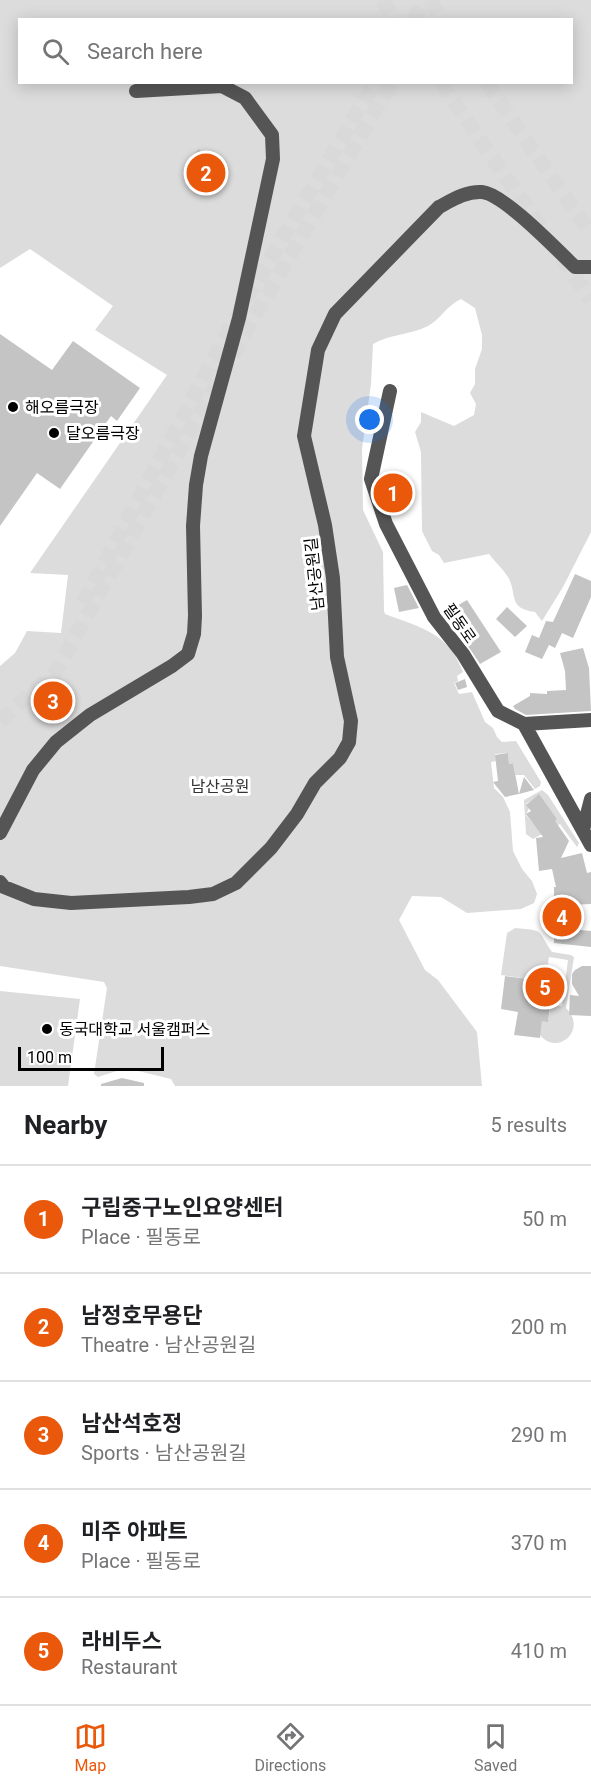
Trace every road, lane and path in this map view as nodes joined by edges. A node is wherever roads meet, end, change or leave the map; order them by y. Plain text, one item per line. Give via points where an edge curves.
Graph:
1 (135, 91) dead end
2 (591, 267) edge
3 (390, 391) dead end
4 (591, 720) edge
5 (524, 724) junction
6 (591, 799) edge
7 (583, 830) junction
8 (0, 833) edge
9 (591, 845) edge
10 (0, 882) edge

1 - 8 street via 222,86 245,98 272,135 273,159 239,318 196,485 194,634 188,654 90,714 56,742 33,770
2 - 10 street, 남산공원길 via 575,267 506,204 483,192 460,196 439,207 335,314 318,350 304,436 333,578 337,657 351,721 349,742 340,758 315,783 271,848 250,870 236,883 213,894 70,903 34,899
3 - 5 street, 필동로 via 371,478 386,524 434,617 463,654 498,711
4 - 5 street
5 - 7 street
6 - 7 street
7 - 9 street

